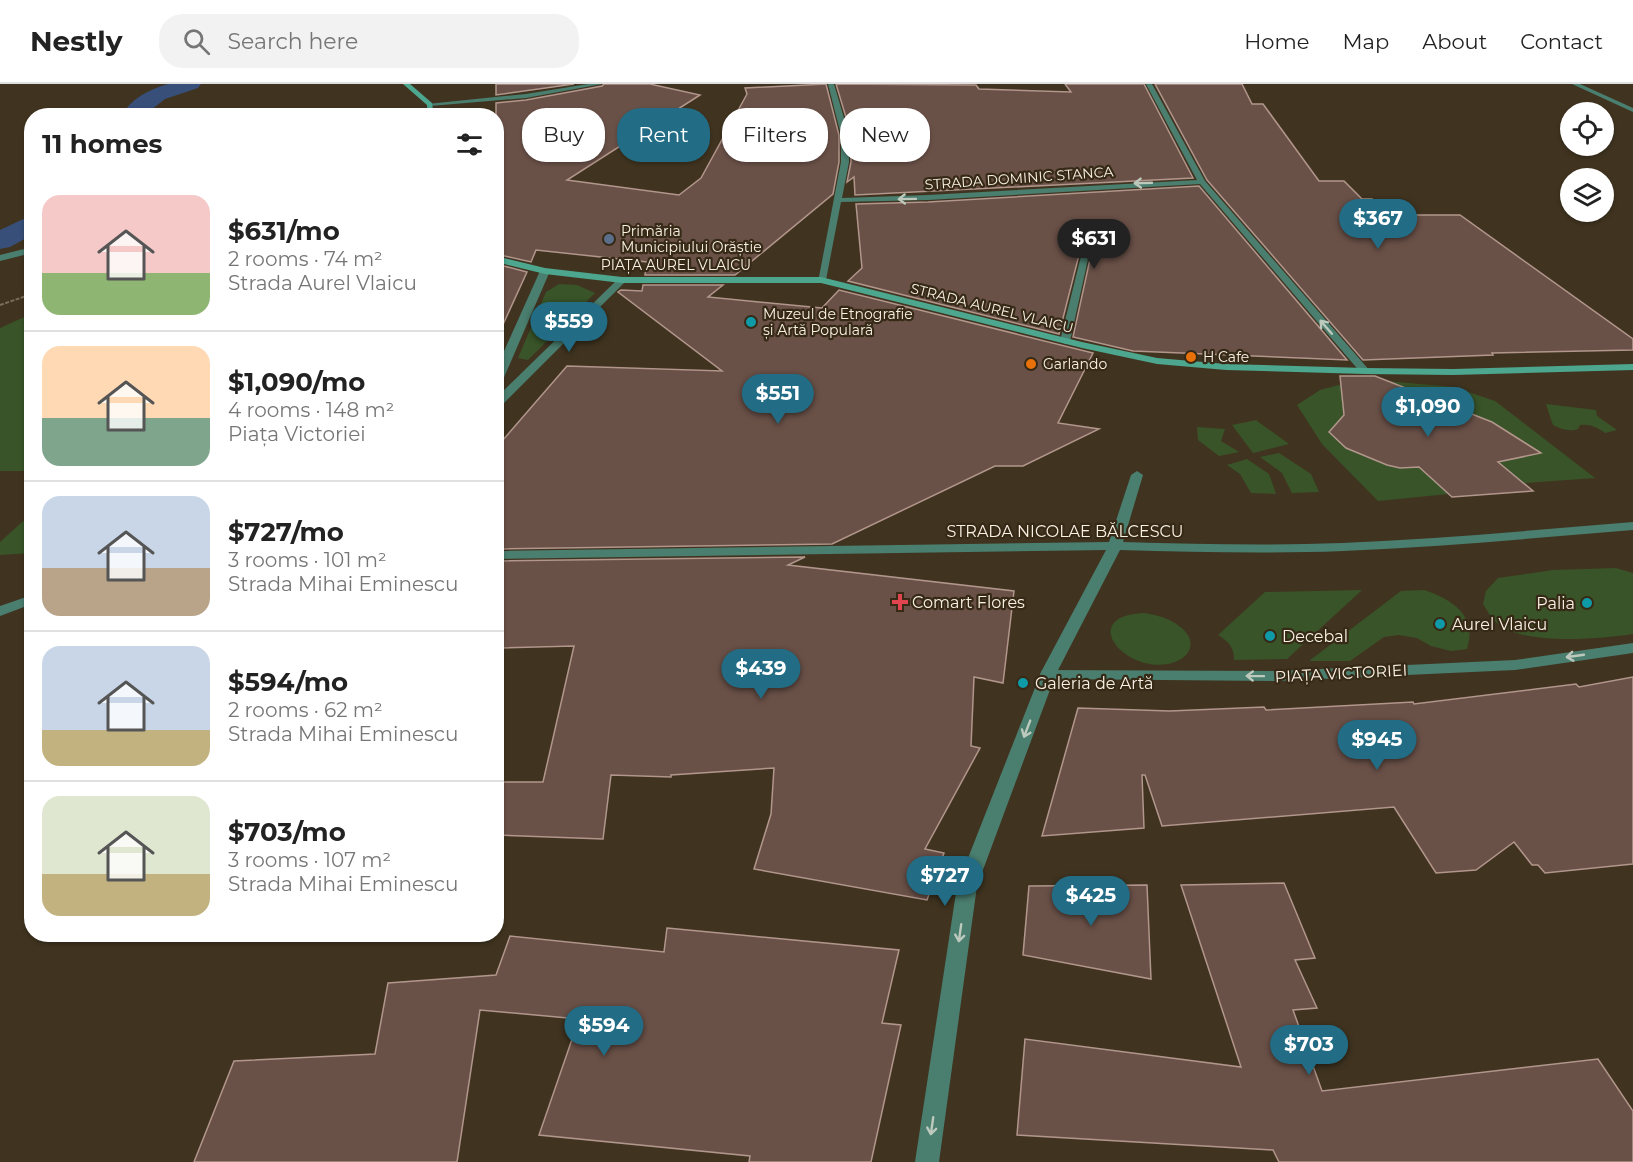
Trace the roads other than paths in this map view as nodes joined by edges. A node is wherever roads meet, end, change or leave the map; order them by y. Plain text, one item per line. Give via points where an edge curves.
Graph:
1 (406, 84) edge
2 (599, 84) edge
3 (831, 84) edge
4 (1149, 84) edge
5 (1575, 84) edge
6 (430, 104) junction
7 (430, 108) edge
8 (1633, 110) edge
9 (1202, 182) junction
10 (837, 200) junction
11 (1086, 250) dead end
12 (24, 252) edge
13 (0, 258) edge
14 (504, 261) edge
15 (544, 270) junction
16 (622, 280) junction
17 (822, 280) junction
18 (1065, 341) junction
19 (504, 363) edge
20 (1633, 368) edge
21 (1365, 371) junction
22 (504, 397) edge
23 (1137, 475) dead end
24 (1633, 526) edge
25 (1115, 546) junction
26 (504, 555) edge
27 (24, 602) edge
28 (0, 611) edge
29 (1633, 648) edge
30 (1048, 674) junction
31 (927, 1162) edge

1 - 6 main road
2 - 6 street via 526,96
3 - 10 street via 846,149
4 - 9 street
5 - 8 street
6 - 7 main road
9 -> 10 street, STRADA DOMINIC STANCA via 1102,185 955,198
21 -> 9 street
10 - 17 street
11 - 18 street
12 - 13 street
14 - 15 main road, PIAȚA AUREL VLAICU
15 - 16 main road, PIAȚA AUREL VLAICU
15 - 19 street
16 - 17 main road, PIAȚA AUREL VLAICU
16 - 22 street
17 - 18 main road, STRADA AUREL VLAICU
18 - 21 main road, STRADA AUREL VLAICU via 1156,361
20 - 21 main road
23 - 25 street
24 - 25 street, STRADA NICOLAE BĂLCESCU via 1341,547
25 - 26 street, STRADA NICOLAE BĂLCESCU
25 - 30 street
27 - 28 street
29 -> 30 street, PIAȚA VICTORIEI via 1515,665 1278,676
30 -> 31 street via 967,886

